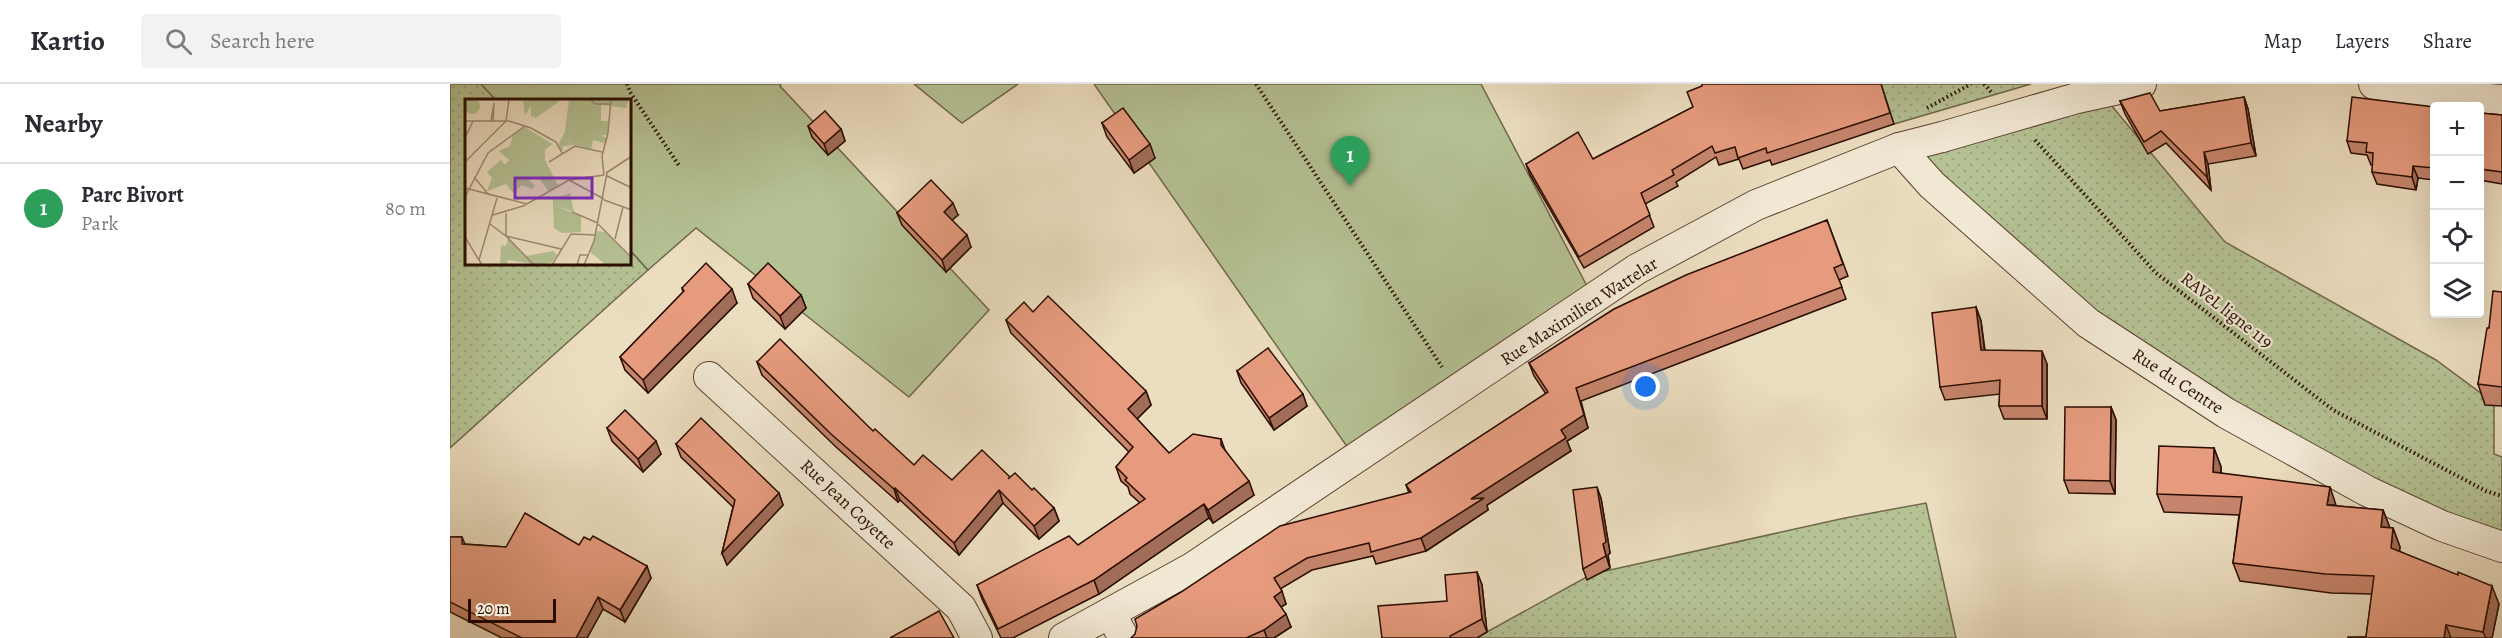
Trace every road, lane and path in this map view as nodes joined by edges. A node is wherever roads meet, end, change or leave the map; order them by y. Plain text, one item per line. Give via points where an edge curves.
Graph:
1 (627, 84) edge
2 (1256, 84) edge
3 (1984, 84) edge
4 (2141, 84) edge
5 (2374, 84) edge
6 (1992, 93) dead end
7 (2502, 100) edge
8 (2031, 135) dead end
9 (1899, 148) junction
10 (680, 166) dead end
11 (709, 377) dead end
12 (1458, 389) junction
13 (2502, 496) edge
14 (2502, 547) edge
15 (1117, 625) edge
16 (977, 638) edge
17 (1064, 638) edge

1 - 10 path
2 - 12 path
3 - 6 path
4 - 9 street, Rue Maximilien Wattelar, bridge
5 - 7 street
8 - 13 path, RAVeL ligne 119 via 2156,273 2333,410
9 - 12 street, Rue Maximilien Wattelar via 1756,205 1637,269
9 - 14 street, Rue du Centre via 1932,185 2088,323 2226,413 2367,491 2442,526
11 - 16 street, Rue Jean Coyette via 961,608
12 - 15 street, Rue Maximilien Wattelar via 1192,568
15 - 17 street, Rue Maximilien Wattelar

